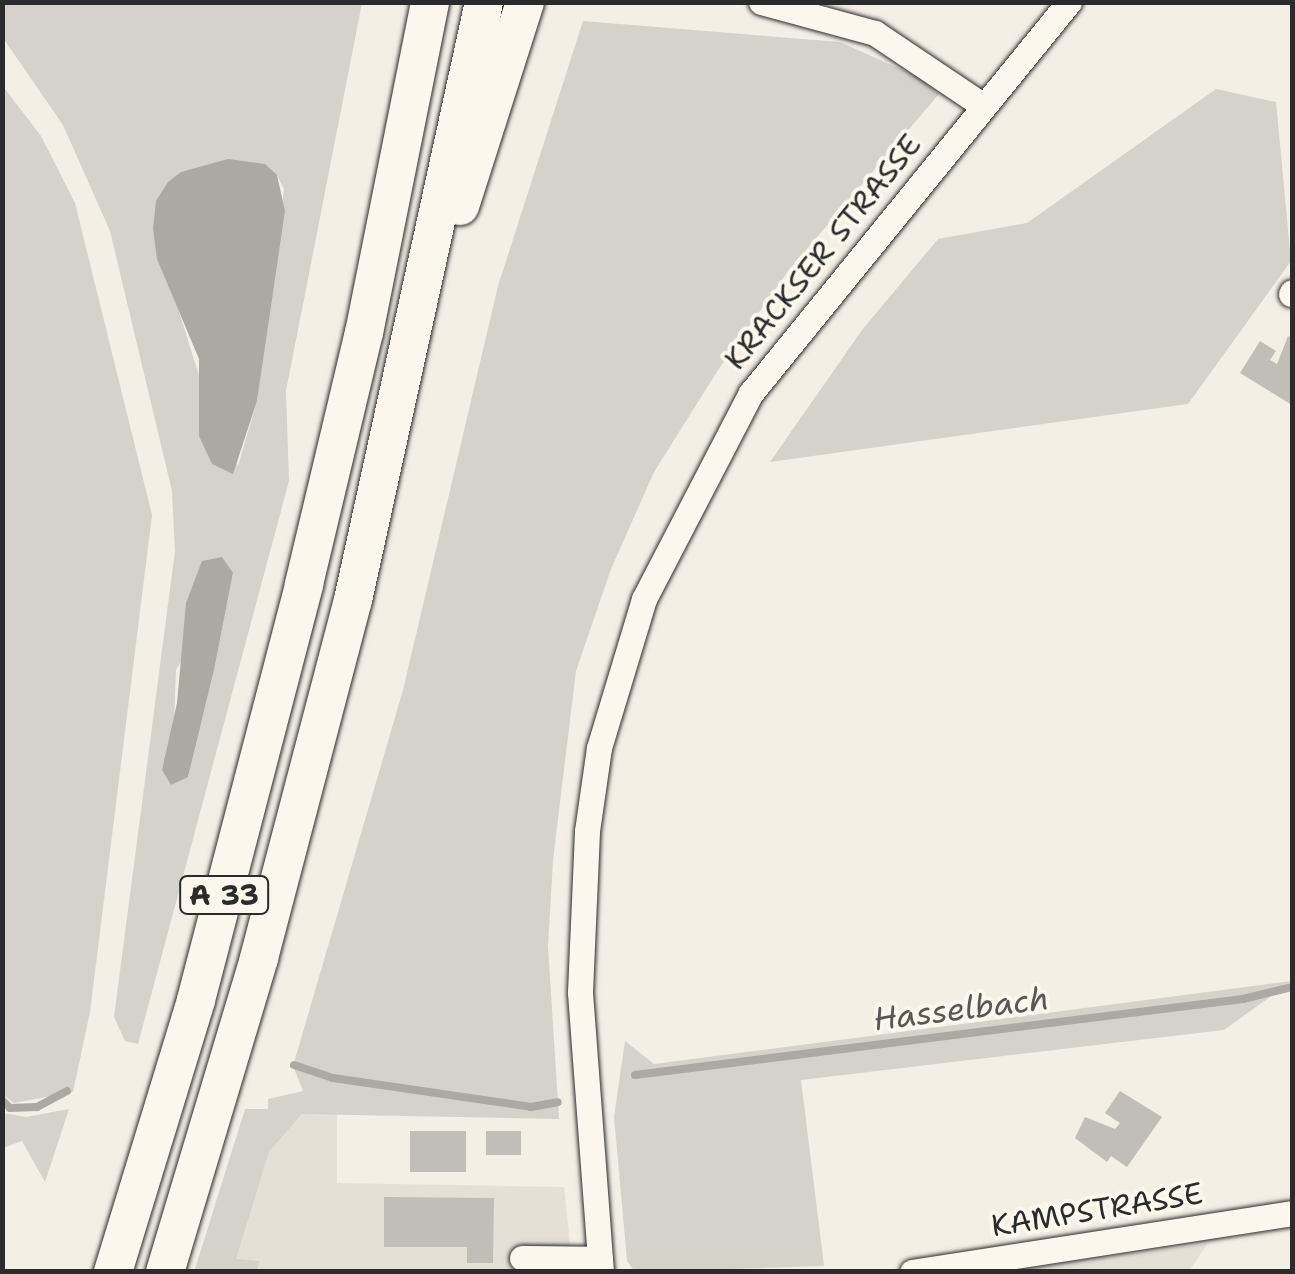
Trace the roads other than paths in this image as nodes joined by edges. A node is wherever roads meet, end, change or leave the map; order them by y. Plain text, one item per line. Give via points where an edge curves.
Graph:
1 (430, 2) edge
2 (484, 2) edge
3 (525, 2) edge
4 (761, 2) edge
5 (1069, 2) edge
6 (982, 105) junction
7 (421, 306) junction
8 (1292, 1212) edge
9 (522, 1258) dead end
10 (600, 1265) edge
11 (113, 1272) edge
12 (165, 1272) edge
13 (912, 1272) edge

1 - 11 highway, A 33 via 364,333 290,640 196,1000
2 - 7 highway, A 33
3 - 7 highway via 476,164
4 - 6 street via 875,33
5 - 6 street, KRACKSER STRASSE
6 - 10 street, KRACKSER STRASSE via 751,392 676,526 620,672 587,832 580,992
7 - 12 highway, A 33 via 317,742
8 - 13 street, KAMPSTRASSE
9 - 10 street

